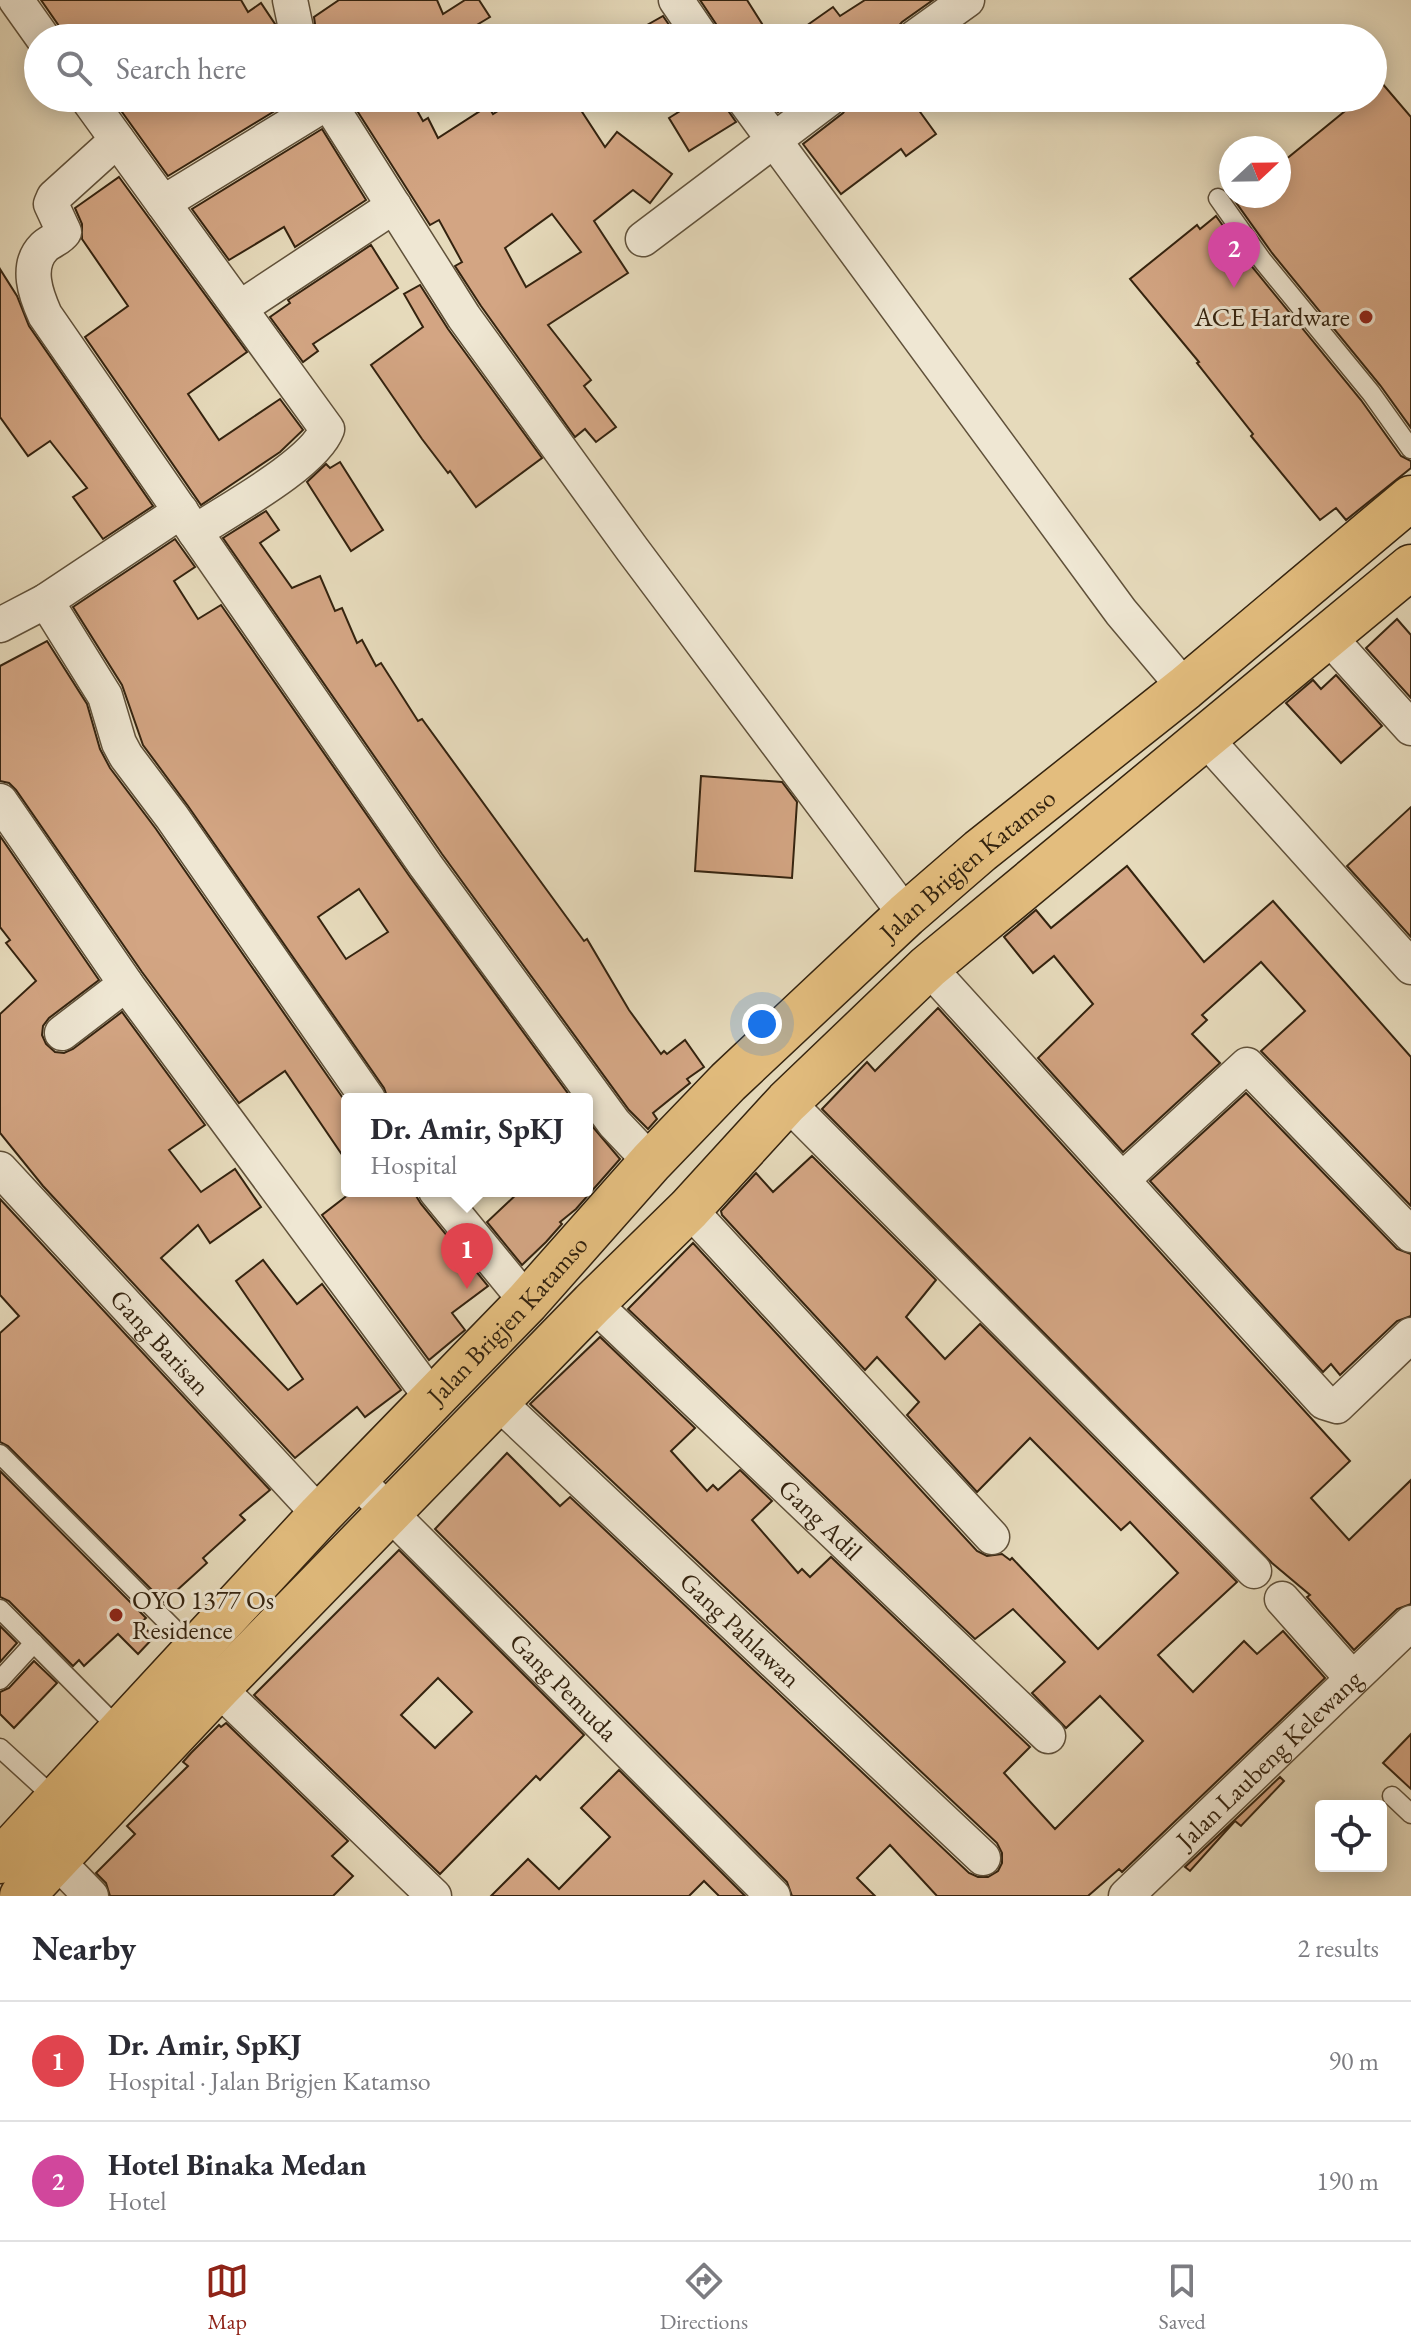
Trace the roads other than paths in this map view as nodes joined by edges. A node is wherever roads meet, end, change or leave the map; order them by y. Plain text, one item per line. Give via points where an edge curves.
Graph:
1 (16, 0) edge
2 (290, 0) edge
3 (676, 0) edge
4 (967, 0) edge
5 (33, 24) edge
6 (295, 24) edge
7 (692, 24) edge
8 (934, 24) edge
9 (97, 112) edge
10 (308, 112) edge
11 (335, 112) edge
12 (753, 112) edge
13 (811, 112) edge
14 (117, 140) junction
15 (772, 140) junction
16 (1218, 198) dead end
17 (163, 203) junction
18 (394, 206) junction
19 (643, 239) dead end
20 (240, 308) junction
21 (1411, 449) edge
22 (1411, 498) edge
23 (188, 522) junction
24 (1411, 567) edge
25 (46, 601) junction
26 (0, 625) edge
27 (1327, 635) junction
28 (1185, 688) junction
29 (1411, 728) edge
30 (1205, 738) junction
31 (0, 801) edge
32 (906, 915) junction
33 (928, 967) junction
34 (1411, 967) edge
35 (126, 984) junction
36 (62, 1033) dead end
37 (364, 1093) edge
38 (592, 1093) edge
39 (593, 1094) edge
40 (787, 1102) junction
41 (651, 1162) junction
42 (0, 1169) edge
43 (1122, 1180) junction
44 (441, 1197) edge
45 (689, 1209) junction
46 (1411, 1235) edge
47 (527, 1302) junction
48 (593, 1303) junction
49 (1411, 1335) edge
50 (434, 1401) junction
51 (497, 1401) junction
52 (0, 1454) edge
53 (356, 1479) junction
54 (389, 1514) junction
55 (320, 1515) junction
56 (992, 1537) dead end
57 (1254, 1571) dead end
58 (1282, 1599) dead end
59 (0, 1609) edge
60 (1411, 1623) edge
61 (34, 1643) junction
62 (195, 1650) junction
63 (1352, 1678) junction
64 (0, 1680) edge
65 (218, 1688) junction
66 (120, 1730) junction
67 (1048, 1736) dead end
68 (0, 1748) edge
69 (1392, 1796) dead end
70 (74, 1813) junction
71 (1411, 1814) edge
72 (983, 1858) dead end
73 (0, 1861) edge
74 (57, 1861) junction
75 (22, 1896) edge
76 (91, 1896) edge
77 (434, 1896) edge
78 (773, 1896) edge
79 (1126, 1896) edge

1 - 5 street
2 - 6 street
3 - 7 street
4 - 8 street
9 - 14 street
10 - 17 street
11 - 18 street
12 - 15 street
13 - 15 street
14 - 17 street
14 - 23 street via 54,197 52,210 64,232 42,248 34,288 45,315
15 - 19 street
15 - 28 street via 1121,612
16 - 21 lane
17 - 20 street
18 - 20 street
18 - 32 street via 473,330
20 - 23 street via 327,429 302,461
22 - 28 main road, Jalan Brigjen Katamso
23 - 25 street
23 - 38 street via 426,866
24 - 27 main road, Jalan Brigjen Katamso
25 - 26 street
25 - 37 street via 105,696 126,756
27 - 29 street
27 - 30 main road, Jalan Brigjen Katamso
28 - 32 main road, Jalan Brigjen Katamso
30 - 33 main road, Jalan Brigjen Katamso
30 - 34 street
31 - 35 street
32 - 41 main road, Jalan Brigjen Katamso
33 - 40 main road, Jalan Brigjen Katamso
33 - 43 street
35 - 36 street
35 - 50 street
39 - 41 street
40 - 45 main road, Jalan Brigjen Katamso
40 - 57 street
41 - 47 main road, Jalan Brigjen Katamso
42 - 55 street, Gang Barisan
43 - 46 street via 1247,1065
43 - 49 street via 1331,1406
44 - 47 street
45 - 48 main road, Jalan Brigjen Katamso
45 - 56 street
47 - 50 main road, Jalan Brigjen Katamso
48 - 51 main road, Jalan Brigjen Katamso
48 - 67 street, Gang Adil
50 - 53 main road, Jalan Brigjen Katamso
51 - 54 main road, Jalan Brigjen Katamso
51 - 72 street, Gang Pahlawan
52 - 62 lane
53 - 54 street, Gang Pemuda
53 - 55 main road, Jalan Brigjen Katamso
54 - 65 main road, Jalan Brigjen Katamso
54 - 78 street, Gang Pemuda
55 - 62 main road, Jalan Brigjen Katamso
58 - 63 street
59 - 61 lane
60 - 63 street, Jalan Laubeng Kelewang
61 - 64 lane
61 - 66 lane
62 - 66 main road, Jalan Brigjen Katamso
63 - 79 street, Jalan Laubeng Kelewang
65 - 70 main road, Jalan Brigjen Katamso
65 - 77 street
66 - 70 main road, Jalan Brigjen Katamso
68 - 70 lane
69 - 71 lane
70 - 73 main road, Jalan Brigjen Katamso
70 - 74 main road, Jalan Brigjen Katamso
74 - 75 main road, Jalan Brigjen Katamso
74 - 76 street

